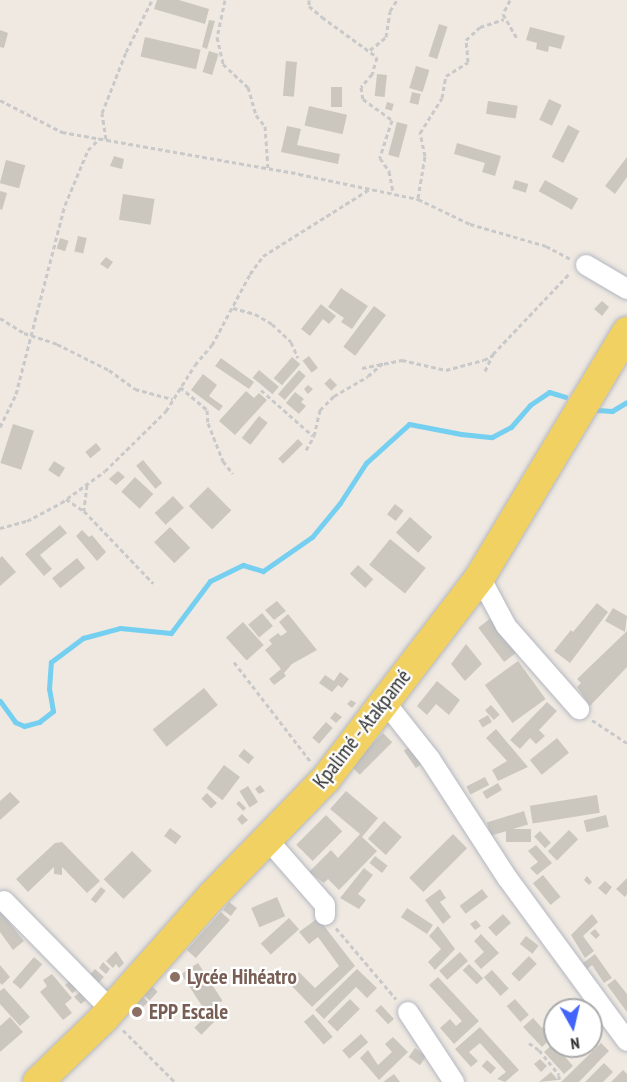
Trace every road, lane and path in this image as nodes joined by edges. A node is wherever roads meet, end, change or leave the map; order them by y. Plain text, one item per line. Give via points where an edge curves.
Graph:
1 (152, 0) edge
2 (225, 0) edge
3 (309, 0) edge
4 (397, 0) edge
5 (510, 0) edge
6 (504, 19) junction
7 (518, 40) dead end
8 (370, 50) junction
9 (0, 100) edge
10 (100, 138) junction
11 (106, 139) junction
12 (268, 168) junction
13 (372, 188) junction
14 (393, 193) junction
15 (418, 199) junction
16 (583, 264) junction
17 (627, 289) edge
18 (233, 308) junction
19 (0, 318) edge
20 (627, 332) edge
21 (32, 336) junction
22 (494, 354) junction
23 (298, 358) dead end
24 (384, 362) junction
25 (362, 368) dead end
26 (485, 371) dead end
27 (180, 387) junction
28 (261, 390) dead end
29 (173, 399) junction
30 (0, 427) edge
31 (314, 436) junction
32 (306, 450) dead end
33 (233, 474) dead end
34 (88, 484) junction
35 (66, 499) junction
36 (84, 511) junction
37 (0, 528) edge
38 (480, 577) junction
39 (153, 582) dead end
40 (234, 662) dead end
41 (385, 702) junction
42 (579, 709) joint
43 (627, 743) edge
44 (326, 780) junction
45 (268, 840) junction
46 (4, 901) dead end
47 (325, 915) joint
48 (408, 1012) joint
49 (107, 1014) junction
50 (627, 1041) edge
51 (529, 1043) dead end
52 (38, 1082) edge
53 (175, 1082) edge
54 (454, 1082) edge
55 (559, 1082) edge

1 - 11 path via 102,113
2 - 12 path via 217,37 223,64 248,87 256,115 265,126
3 - 8 path via 309,6 322,17
4 - 8 path via 390,11 386,37
5 - 6 path
6 - 7 path
6 - 15 path via 480,27 466,40 468,62 446,76 442,98 420,133 425,156
8 - 14 path via 377,57 372,74 362,87 363,99 392,120 380,158
9 - 10 path via 62,132
10 - 11 path
10 - 21 path via 88,150 65,205
11 - 12 path
12 - 13 path
13 - 14 path
13 - 18 path via 263,256
14 - 15 path
15 - 16 path via 470,224 546,246
16 - 17 street
16 - 22 path
18 - 23 path via 272,324 291,342
18 - 27 path via 212,345
19 - 21 path
20 - 38 main road, Kpalimé - Atakpamé
21 - 29 path via 109,370 145,394
21 - 30 path via 16,394
22 - 24 path via 446,370 414,361
22 - 26 path
24 - 25 path
24 - 31 path via 320,410
27 - 29 path
27 - 33 path via 207,410 223,461
28 - 31 path
29 - 34 path via 150,428
31 - 32 path
34 - 35 path
34 - 36 path
35 - 36 path
35 - 37 path via 27,521
36 - 39 path
38 - 41 main road, Kpalimé - Atakpamé
38 - 42 street via 506,626
40 - 44 path
41 - 44 main road, Kpalimé - Atakpamé
41 - 50 street via 430,759 545,932
42 - 43 path
44 - 45 main road, Kpalimé - Atakpamé
45 - 47 street via 325,906
45 - 49 main road, Kpalimé - Atakpamé via 213,895
46 - 49 street
47 - 48 path
48 - 54 street
49 - 52 main road, Kpalimé - Atakpamé
49 - 53 path
51 - 55 path via 559,1075

